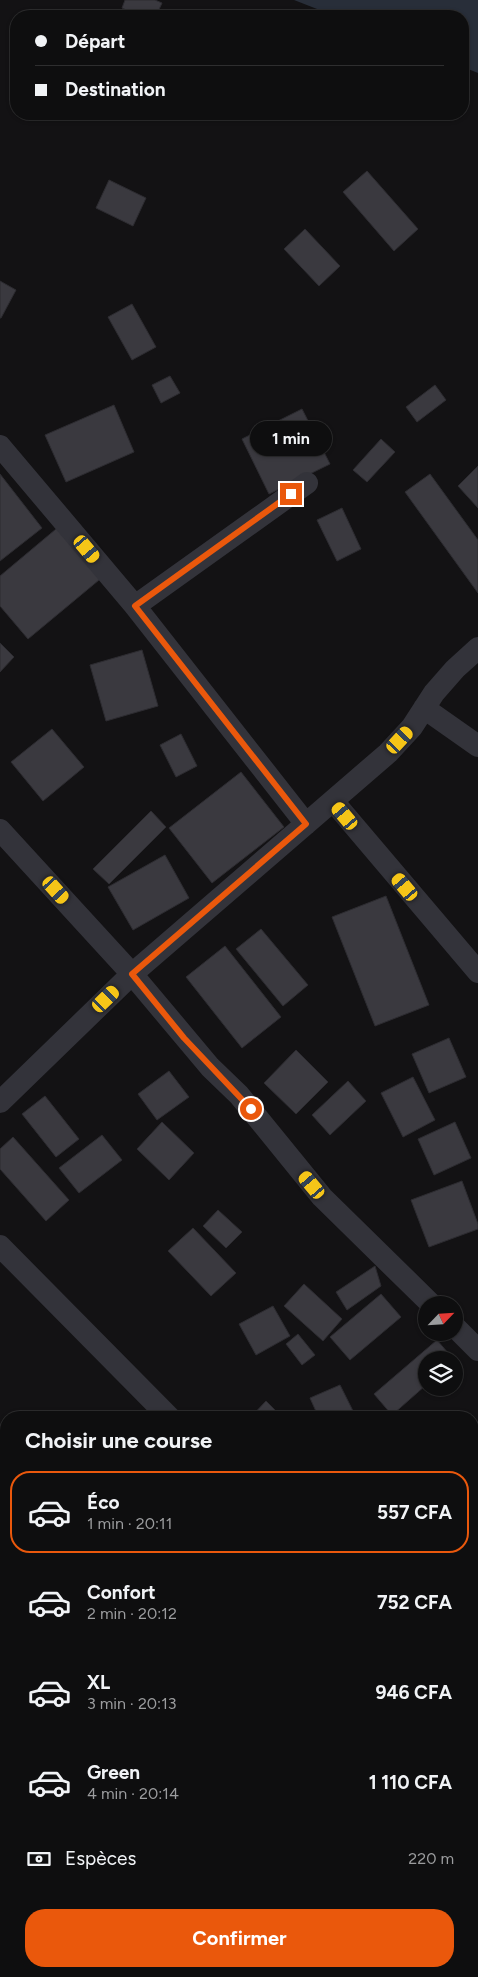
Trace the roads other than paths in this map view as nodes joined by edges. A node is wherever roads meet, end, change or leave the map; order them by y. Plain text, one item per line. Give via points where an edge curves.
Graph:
1 (0, 446) edge
2 (307, 483) dead end
3 (135, 606) junction
4 (478, 648) edge
5 (424, 708) junction
6 (478, 746) edge
7 (333, 801) junction
8 (306, 824) junction
9 (0, 830) edge
10 (478, 972) edge
11 (132, 974) junction
12 (0, 1102) edge
13 (0, 1246) edge
14 (423, 1296) edge
15 (463, 1335) edge
16 (478, 1350) edge
17 (163, 1411) edge

1 - 3 street
2 - 3 street
3 - 8 street
4 - 5 street via 455,668
5 - 6 street
5 - 7 street via 388,753
7 - 8 street
7 - 10 street
8 - 11 street
9 - 11 street
11 - 12 street
11 - 14 street via 184,1038 239,1095 322,1197
13 - 17 street
15 - 16 street

